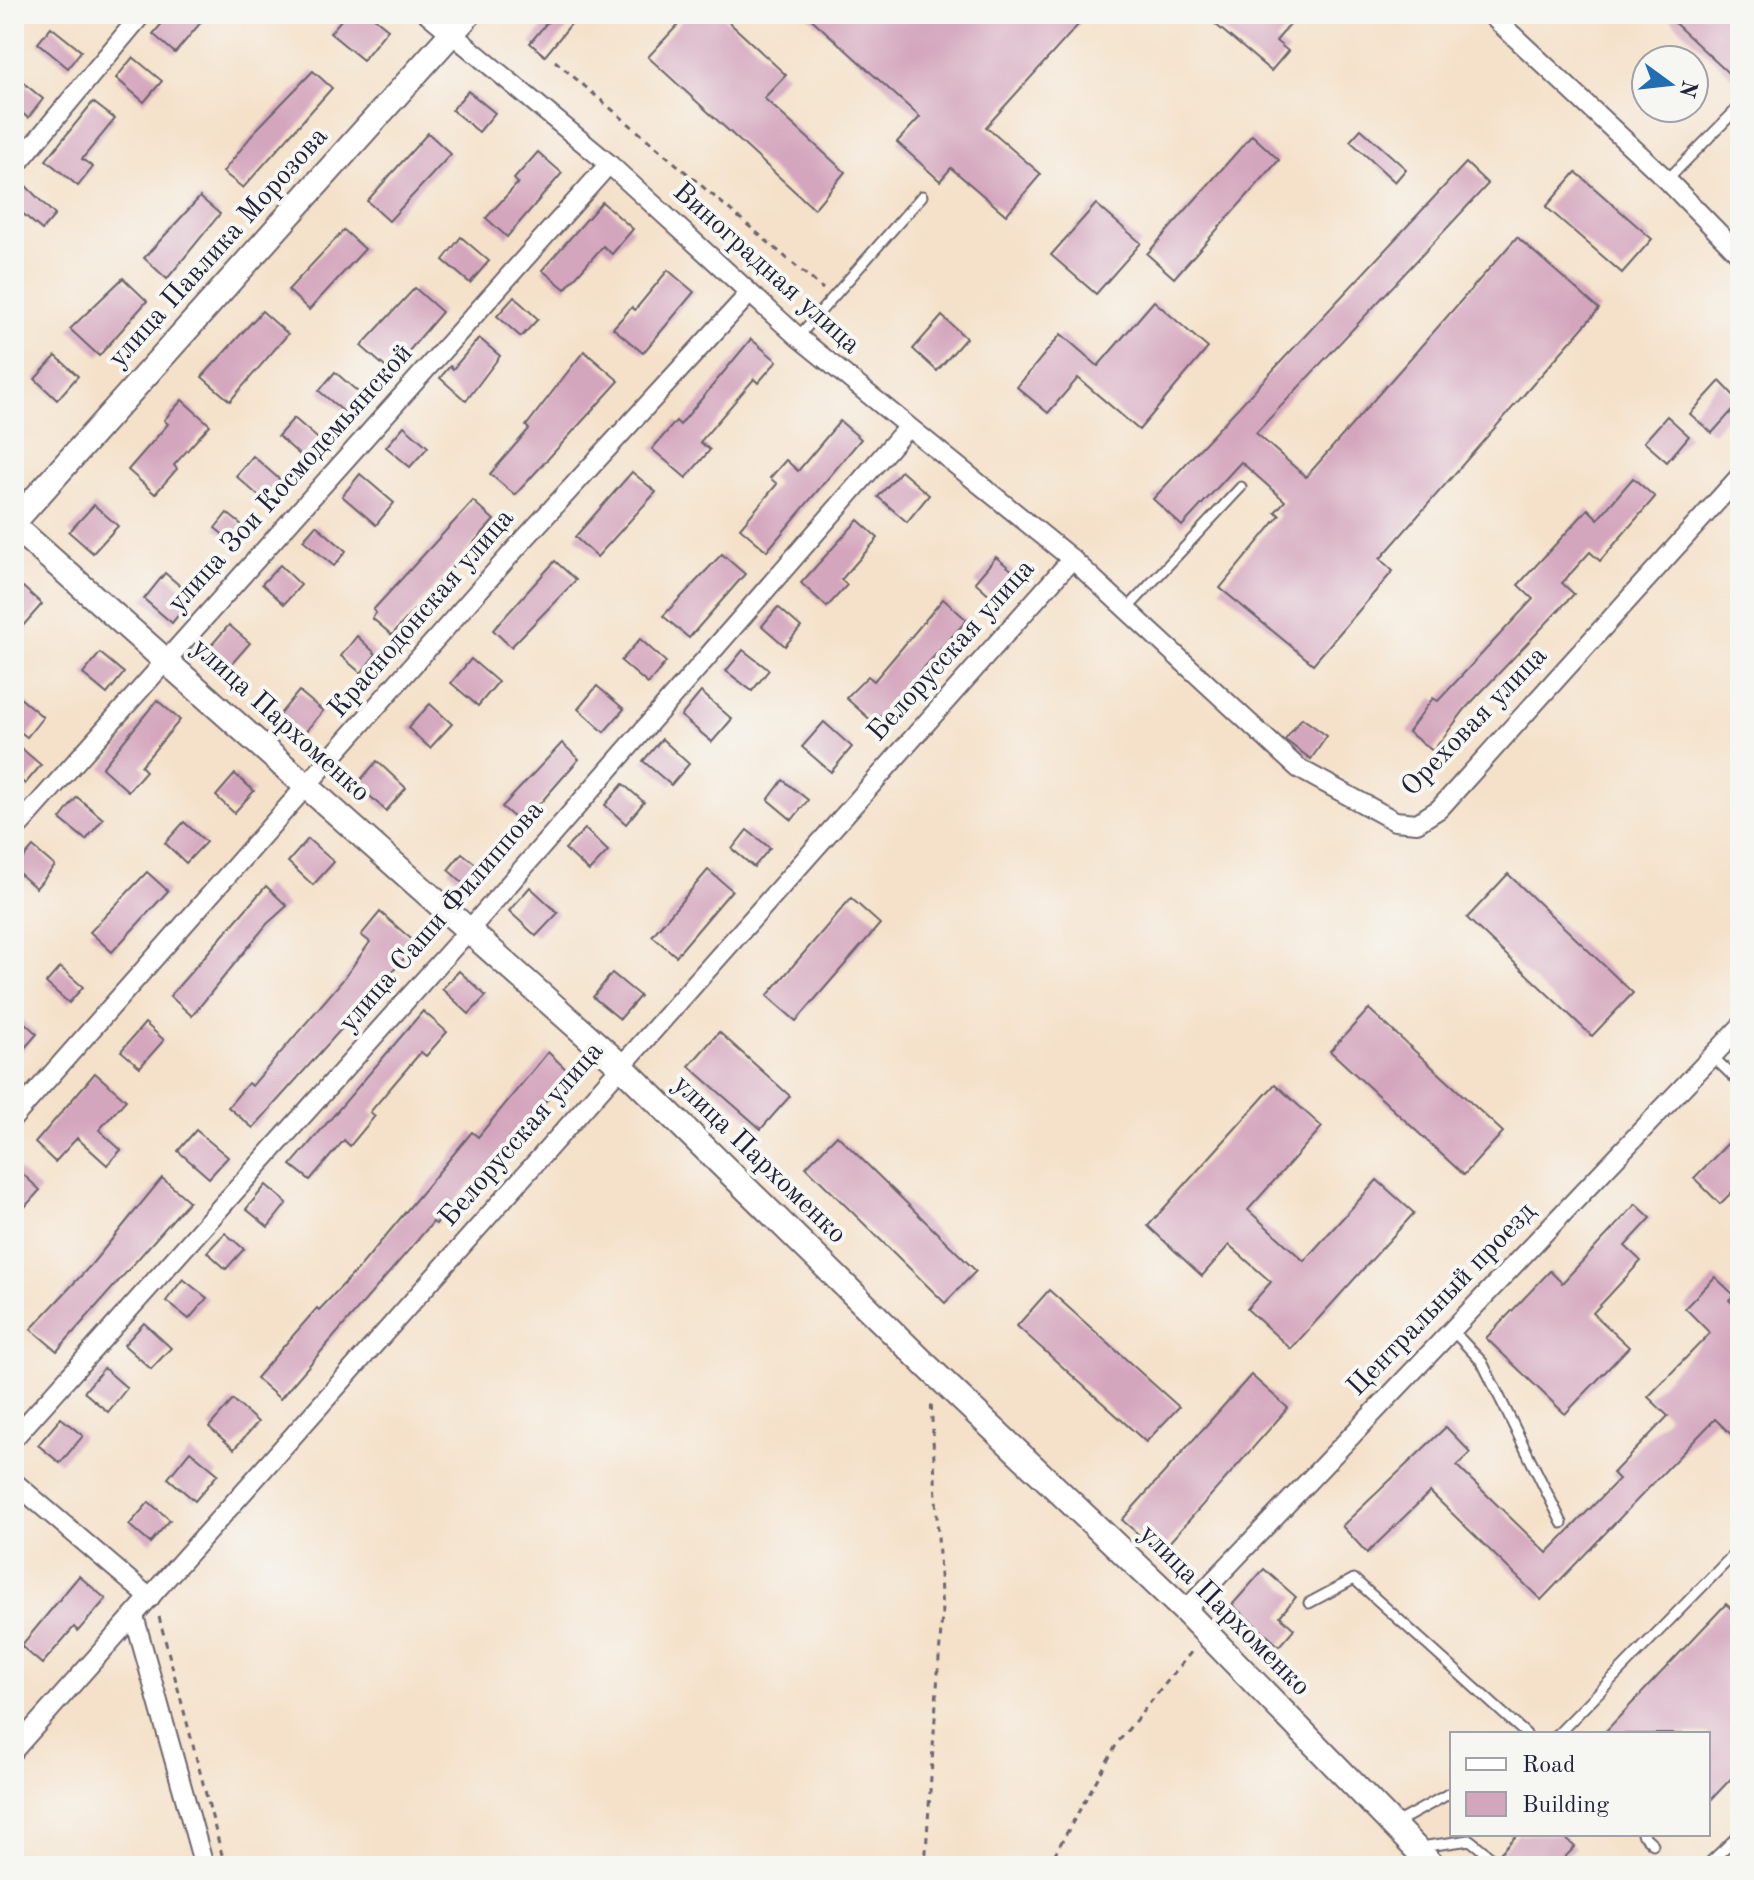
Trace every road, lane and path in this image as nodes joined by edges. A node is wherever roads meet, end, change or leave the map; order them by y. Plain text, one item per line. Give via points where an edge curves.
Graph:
1 (142, 14) edge
2 (428, 14) edge
3 (469, 14) edge
4 (1490, 14) edge
5 (452, 33) junction
6 (555, 61) dead end
7 (1740, 106) edge
8 (609, 164) junction
9 (14, 168) edge
10 (1667, 180) junction
11 (922, 196) dead end
12 (1740, 255) edge
13 (748, 295) junction
14 (832, 297) junction
15 (798, 337) junction
16 (907, 428) junction
17 (1740, 476) edge
18 (1241, 487) dead end
19 (14, 524) edge
20 (1072, 559) junction
21 (1128, 608) junction
22 (167, 660) junction
23 (308, 786) junction
24 (14, 831) edge
25 (469, 930) junction
26 (1740, 1027) edge
27 (1712, 1056) junction
28 (620, 1065) junction
29 (1740, 1083) edge
30 (14, 1117) edge
31 (1452, 1330) junction
32 (929, 1368) junction
33 (14, 1438) edge
34 (14, 1482) edge
35 (1562, 1523) dead end
36 (1740, 1548) edge
37 (151, 1596) junction
38 (1309, 1603) dead end
39 (1185, 1611) junction
40 (134, 1616) junction
41 (1206, 1632) junction
42 (1524, 1732) edge
43 (1560, 1732) edge
44 (14, 1750) edge
45 (1450, 1793) edge
46 (1393, 1825) junction
47 (1740, 1834) edge
48 (1644, 1836) edge
49 (1653, 1844) dead end
50 (1415, 1849) junction
51 (204, 1866) edge
52 (225, 1866) edge
53 (925, 1866) edge
54 (1048, 1866) edge
55 (1433, 1866) edge
56 (1502, 1866) edge
57 (1706, 1866) edge

1 - 9 street
2 - 5 street, Виноградная улица
3 - 5 street, улица Павлика Морозова
4 - 10 street
5 - 8 street, Виноградная улица
5 - 19 street, улица Павлика Морозова
6 - 14 path
7 - 10 lane
8 - 13 street, Виноградная улица
8 - 22 street, улица Зои Космодемьянской
10 - 12 street
11 - 14 lane
13 - 15 street, Виноградная улица
13 - 23 street, Краснодонская улица
14 - 15 lane
15 - 16 street, Виноградная улица
16 - 20 street, Виноградная улица
16 - 25 street, улица Саши Филиппова
17 - 21 street, Ореховая улица via 1439,809 1417,823 1395,821 1298,768
18 - 21 lane
19 - 22 street, улица Пархоменко
20 - 21 street, Ореховая улица
20 - 28 street, Белорусская улица
22 - 23 street, улица Пархоменко
22 - 24 street, улица Зои Космодемьянской
23 - 25 street, улица Пархоменко
23 - 30 street, Краснодонская улица
25 - 28 street, улица Пархоменко
25 - 33 street, улица Саши Филиппова
26 - 27 street, Центральный проезд
27 - 29 lane
27 - 31 street, Центральный проезд
28 - 32 street, улица Пархоменко
28 - 37 street, Белорусская улица
31 - 35 lane via 1482,1362
31 - 39 street, Центральный проезд
32 - 39 street, улица Пархоменко
32 - 53 path via 942,1614
34 - 37 street
36 - 43 lane
37 - 40 street, Белорусская улица
37 - 52 path
38 - 42 lane via 1354,1579
39 - 41 street, улица Пархоменко
40 - 44 street, Белорусская улица
40 - 51 street
41 - 46 street, улица Пархоменко
41 - 54 path via 1118,1742
45 - 46 lane
46 - 50 street, улица Пархоменко
47 - 57 lane
48 - 49 lane
50 - 55 street, улица Пархоменко
50 - 56 lane via 1470,1840

